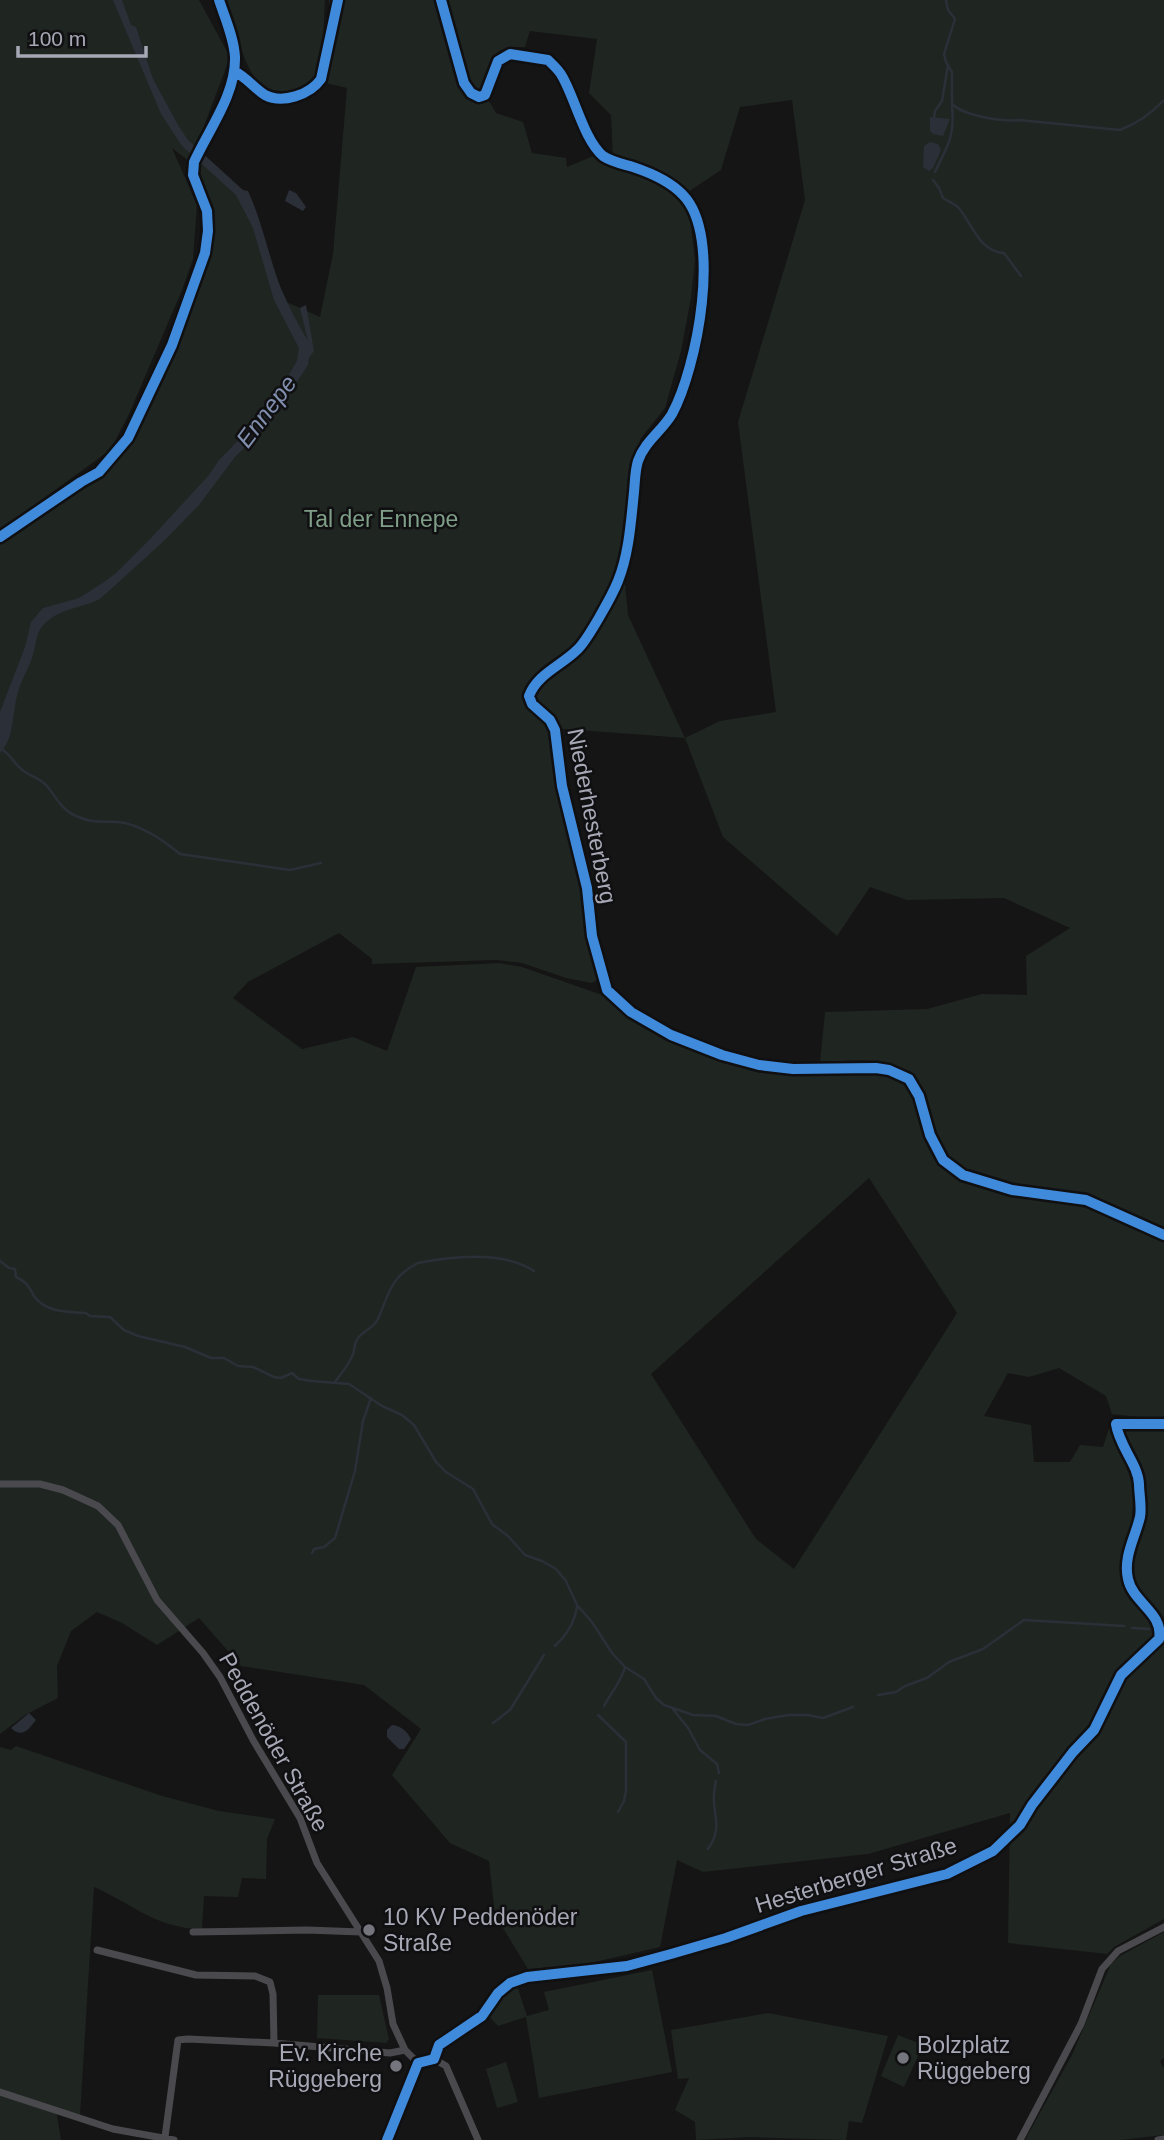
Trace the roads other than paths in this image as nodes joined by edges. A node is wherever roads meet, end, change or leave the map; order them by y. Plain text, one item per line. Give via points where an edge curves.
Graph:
1 (219, 0) edge
2 (338, 0) edge
3 (441, 0) edge
4 (234, 71) junction
5 (0, 537) edge
6 (1164, 1235) edge
7 (1164, 1424) edge
8 (0, 1484) edge
9 (1164, 1927) edge
10 (193, 1932) dead end
11 (361, 1933) junction
12 (97, 1950) dead end
13 (274, 2043) junction
14 (405, 2050) junction
15 (434, 2059) junction
16 (418, 2063) junction
17 (0, 2092) edge
18 (165, 2137) junction
19 (1164, 2139) edge
20 (174, 2140) edge
21 (387, 2140) edge
22 (478, 2140) edge
23 (1020, 2140) edge
24 (1158, 2140) edge

1 - 4 street via 235,55
2 - 4 street via 321,79 314,88 274,98
3 - 6 street, Niederhesterberg via 464,83 471,93 485,95 498,61 510,54 548,60 564,79 601,154 676,188 690,203 701,237 703,296 692,356 671,416 646,444 638,463 618,581 580,647 543,676 529,696 555,730 562,786 607,990 631,1012 671,1035 722,1055 793,1069 889,1070 909,1080 943,1160 963,1175 1012,1190 1086,1200
4 - 5 street via 228,94 194,162 207,211 205,253 172,345 128,438 99,472
7 - 15 street, Hesterberger Straße via 1116,1424 1139,1479 1140,1515 1127,1562 1128,1579 1132,1591 1155,1616 1161,1630 1159,1639 1121,1675 1094,1730 1020,1825 993,1852 947,1874 801,1911 627,1966 510,1983 482,2016 439,2045
8 - 11 street, Peddenöder Straße via 40,1484 63,1490 98,1506 118,1525 157,1600 220,1677 300,1818 317,1863
9 - 23 street via 1118,1951 1102,1969 1081,2024
10 - 11 street
11 - 14 street, Peddenöder Straße via 379,1961 393,2024
12 - 13 street via 196,1975 255,1976 270,1982
13 - 14 street via 380,2053
13 - 18 street via 178,2040
14 - 16 street, Peddenöder Straße
15 - 16 street
15 - 22 street via 446,2066
16 - 21 street
17 - 18 street via 113,2129
18 - 20 street
19 - 24 street

